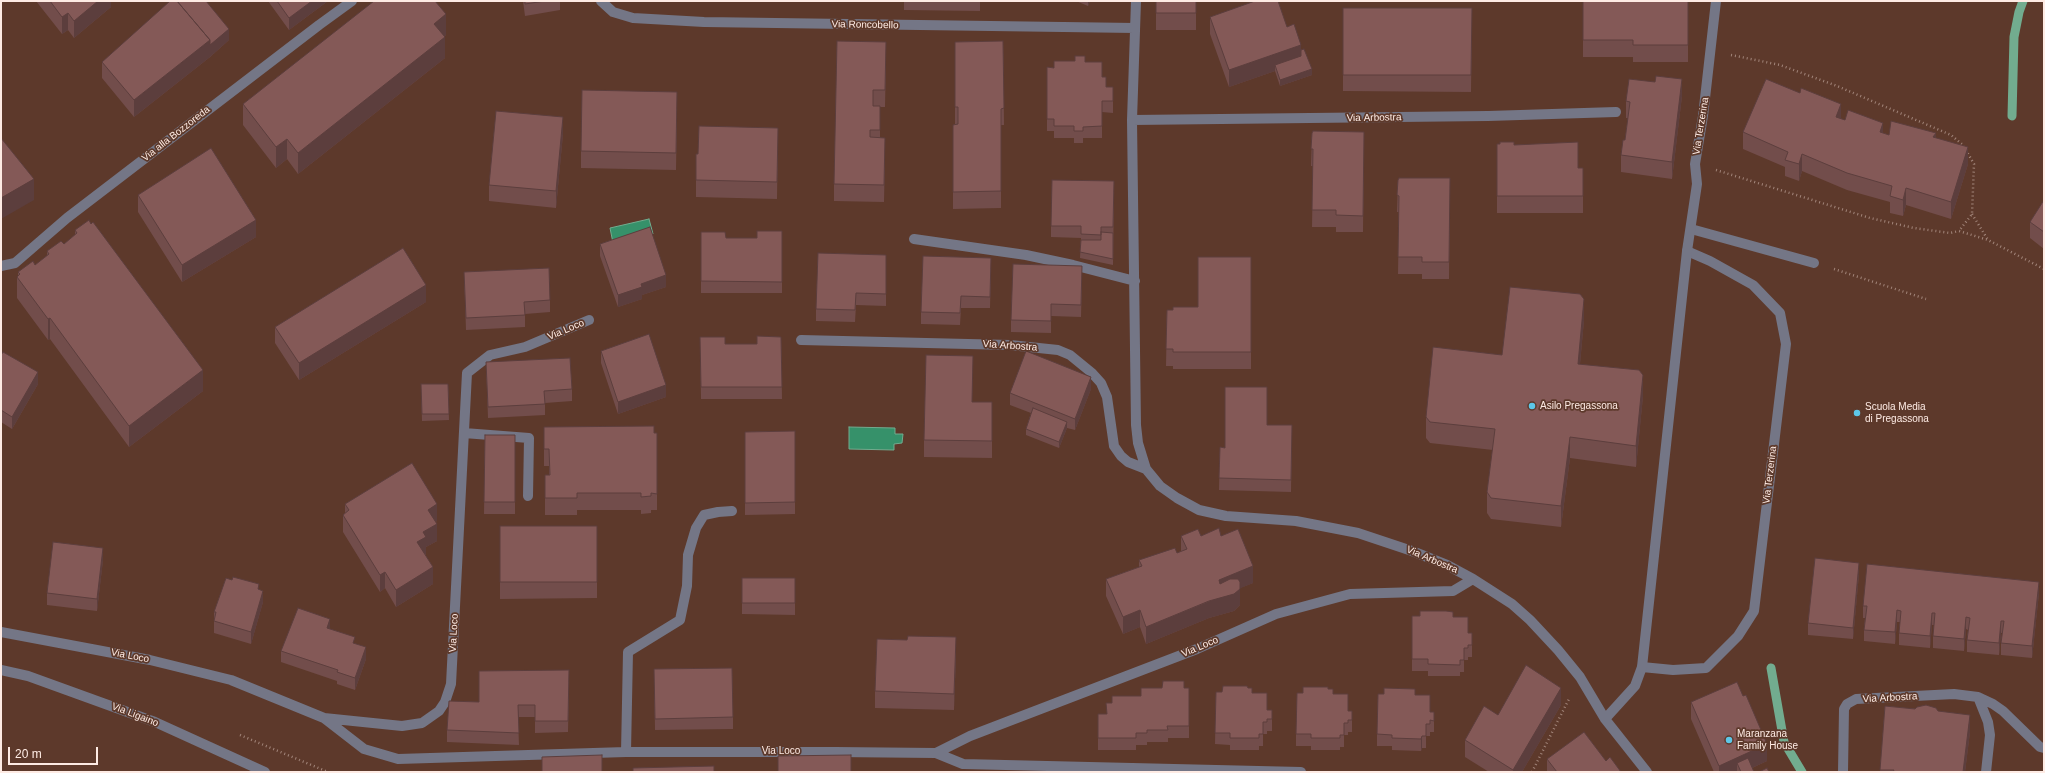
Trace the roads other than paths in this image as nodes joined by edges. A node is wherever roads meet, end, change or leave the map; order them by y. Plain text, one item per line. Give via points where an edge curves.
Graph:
1 (352, 1) edge
2 (601, 1) edge
3 (1136, 1) edge
4 (1716, 1) edge
5 (1135, 28) junction
6 (1616, 112) dead end
7 (1132, 120) junction
8 (1691, 229) junction
9 (914, 239) dead end
10 (1687, 251) junction
11 (15, 263) junction
12 (1814, 263) road end
13 (1, 266) edge
14 (1, 274) edge
15 (1135, 281) junction
16 (589, 320) dead end
17 (801, 340) dead end
18 (464, 433) junction
19 (1146, 468) junction
20 (528, 496) dead end
21 (732, 511) dead end
22 (1473, 579) junction
23 (1, 632) edge
24 (1642, 667) junction
25 (1, 670) edge
26 (1978, 698) junction
27 (324, 718) junction
28 (1605, 719) junction
29 (2044, 748) edge
30 (626, 752) junction
31 (936, 753) junction
32 (264, 772) edge
33 (1301, 772) edge
34 (1647, 772) edge
35 (1843, 772) edge
36 (1986, 772) edge

1 - 11 street, Via alla Bozzoreda via 73,214
2 - 5 street, Via Roncobello via 613,12 633,18 704,22
3 - 5 street, Via Arbostra
4 - 8 street, Via Terzerina via 1695,164 1697,184
5 - 7 street, Via Arbostra
6 - 7 street, Via Arbostra
7 - 15 street, Via Arbostra
8 - 10 street, Via Terzerina
8 - 12 street
9 - 15 street via 1026,255
10 - 24 street, Via Terzerina
10 - 24 street, Via Terzerina via 1753,285 1780,313 1786,344 1754,611 1738,636 1706,668 1672,670
11 - 13 street, Via alla Bozzoreda
11 - 14 street
15 - 19 street, Via Arbostra via 1136,425 1138,443
16 - 18 street, Via Loco via 525,347 490,355 467,373
17 - 19 street, Via Arbostra via 1010,345 1058,350 1070,355 1101,383 1107,397 1114,446 1128,462
18 - 20 street via 529,438
18 - 27 street, Via Loco via 451,684 445,702 439,711 422,723 402,726
19 - 22 street, Via Arbostra via 1160,486 1200,510 1226,516 1296,521 1358,533 1447,565
21 - 30 street via 704,515 696,528 688,555 687,586 680,620 628,652
22 - 28 street, Via Arbostra via 1512,604 1530,620 1580,677
22 - 31 street, Via Loco via 1453,591 1350,594 1276,614 1197,649 970,736
23 - 27 street, Via Loco via 150,660 231,680
24 - 28 street, Via Terzerina via 1635,686
25 - 32 street, Via Ligaino via 28,676 155,722
26 - 29 street, Via Arbostra via 2003,711
26 - 35 street, Via Arbostra via 1954,694 1851,701 1844,709 1843,717
26 - 36 street via 1990,734
27 - 30 street, Via Loco via 364,749 398,759
28 - 34 street, Via Arbostra
30 - 31 street, Via Loco
31 - 33 street, Via Loco via 963,764

